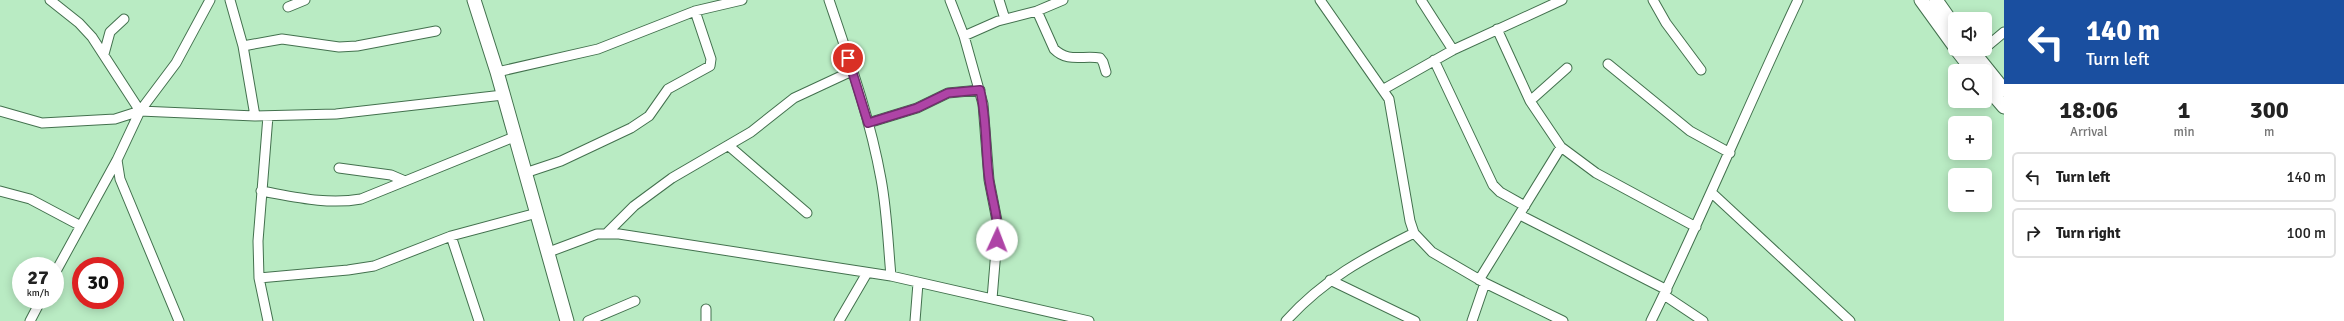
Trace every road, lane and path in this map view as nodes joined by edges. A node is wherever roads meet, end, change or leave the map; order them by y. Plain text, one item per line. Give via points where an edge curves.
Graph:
1 (50, 0) edge
2 (210, 0) edge
3 (230, 0) edge
4 (305, 0) edge
5 (474, 0) edge
6 (742, 0) edge
7 (829, 0) edge
8 (950, 0) edge
9 (999, 0) edge
10 (1063, 0) edge
11 (1320, 0) edge
12 (1421, 0) edge
13 (1562, 0) edge
14 (1653, 0) edge
15 (1798, 0) edge
16 (1921, 0) edge
17 (1936, 0) edge
18 (708, 3) edge
19 (1545, 3) edge
20 (288, 7) dead end
21 (695, 11) junction
22 (1037, 11) junction
23 (1948, 17) edge
24 (1005, 19) junction
25 (124, 20) dead end
26 (1497, 29) junction
27 (436, 31) dead end
28 (2004, 32) edge
29 (964, 36) junction
30 (1948, 37) edge
31 (1992, 41) edge
32 (243, 46) junction
33 (1452, 50) junction
34 (104, 54) junction
35 (1983, 56) edge
36 (1434, 60) junction
37 (1608, 64) dead end
38 (1567, 68) dead end
39 (852, 70) junction
40 (1701, 70) dead end
41 (497, 72) junction
42 (1106, 72) dead end
43 (1384, 89) junction
44 (980, 90) junction
45 (2004, 90) edge
46 (1992, 94) edge
47 (503, 96) junction
48 (1530, 101) junction
49 (2004, 107) edge
50 (0, 111) edge
51 (140, 111) junction
52 (256, 116) junction
53 (268, 116) junction
54 (868, 123) junction
55 (514, 137) junction
56 (729, 146) junction
57 (1561, 147) junction
58 (1730, 153) junction
59 (117, 160) junction
60 (339, 168) dead end
61 (525, 173) junction
62 (107, 177) junction
63 (120, 179) junction
64 (405, 181) junction
65 (0, 191) edge
66 (261, 191) junction
67 (1712, 193) junction
68 (1525, 206) junction
69 (807, 213) dead end
70 (537, 214) junction
71 (1520, 215) junction
72 (79, 225) junction
73 (1696, 227) junction
74 (607, 233) junction
75 (1414, 233) junction
76 (451, 236) junction
77 (549, 252) junction
78 (63, 257) edge
79 (867, 274) junction
80 (890, 276) junction
81 (259, 278) junction
82 (1330, 280) junction
83 (1482, 282) junction
84 (918, 283) junction
85 (1665, 293) junction
86 (992, 299) junction
87 (635, 301) dead end
88 (36, 309) edge
89 (706, 309) dead end
90 (1065, 318) edge
91 (30, 321) edge
92 (180, 321) edge
93 (268, 321) edge
94 (479, 321) edge
95 (567, 321) edge
96 (588, 321) edge
97 (706, 321) edge
98 (839, 321) edge
99 (915, 321) edge
100 (1089, 321) edge
101 (1286, 321) edge
102 (1415, 321) edge
103 (1472, 321) edge
104 (1563, 321) edge
105 (1651, 321) edge
106 (1703, 321) edge
107 (1850, 321) edge

1 - 34 street via 79,23
2 - 51 street via 176,63
3 - 32 street
4 - 20 street
5 - 41 street
6 - 18 street
7 - 39 street
8 - 29 street
9 - 24 street
10 - 22 street
11 - 43 street
12 - 33 street
13 - 19 street
14 - 40 street via 1666,23
15 - 58 street via 1762,75
16 - 30 street
17 - 23 street
18 - 21 street
19 - 26 street
21 - 41 street via 598,49
21 - 61 street via 711,59 710,66 668,89 649,116 631,128 561,161
22 - 24 street
22 - 42 street via 1054,49 1071,58 1100,58
24 - 29 street
25 - 34 street via 110,32
26 - 33 street
26 - 48 street
27 - 32 street via 352,47 282,39
28 - 31 street
29 - 44 street
32 - 52 street
33 - 36 street
34 - 51 street
35 - 45 street
36 - 43 street
36 - 68 street via 1493,185 1500,192
37 - 58 street via 1690,131
38 - 48 street
39 - 54 street
39 - 56 street via 794,98
41 - 47 street
43 - 75 street via 1392,110
44 - 54 street via 948,93 917,108
44 - 86 street via 989,180 998,226
46 - 49 street
47 - 53 street via 336,114
47 - 55 street
48 - 57 street
50 - 51 street via 42,123 115,119
51 - 52 street
51 - 59 street
52 - 53 street
53 - 66 street
54 - 80 street via 885,205
55 - 61 street
55 - 64 street
56 - 69 street
56 - 74 street via 672,178 630,209
57 - 68 street
57 - 73 street via 1596,173
58 - 67 street
59 - 62 street
59 - 63 street
60 - 64 street via 391,175
61 - 70 street
62 - 63 street
62 - 72 street
63 - 92 street
64 - 66 street via 361,199 342,202 320,202
65 - 72 street via 30,199
66 - 81 street
67 - 73 street
67 - 107 street
68 - 71 street
70 - 76 street
70 - 77 street
71 - 83 street
71 - 85 street
72 - 78 street
73 - 85 street
74 - 77 street via 597,234
74 - 79 street via 802,261
75 - 82 street via 1370,255
75 - 83 street via 1432,252
76 - 81 street via 374,266
76 - 94 street
77 - 95 street
79 - 80 street
79 - 98 street
80 - 84 street
81 - 93 street
82 - 101 street via 1307,298
82 - 102 street
83 - 103 street
83 - 104 street
84 - 86 street
84 - 99 street
85 - 105 street
85 - 106 street
86 - 90 street
87 - 96 street
88 - 91 street
89 - 97 street
90 - 100 street

